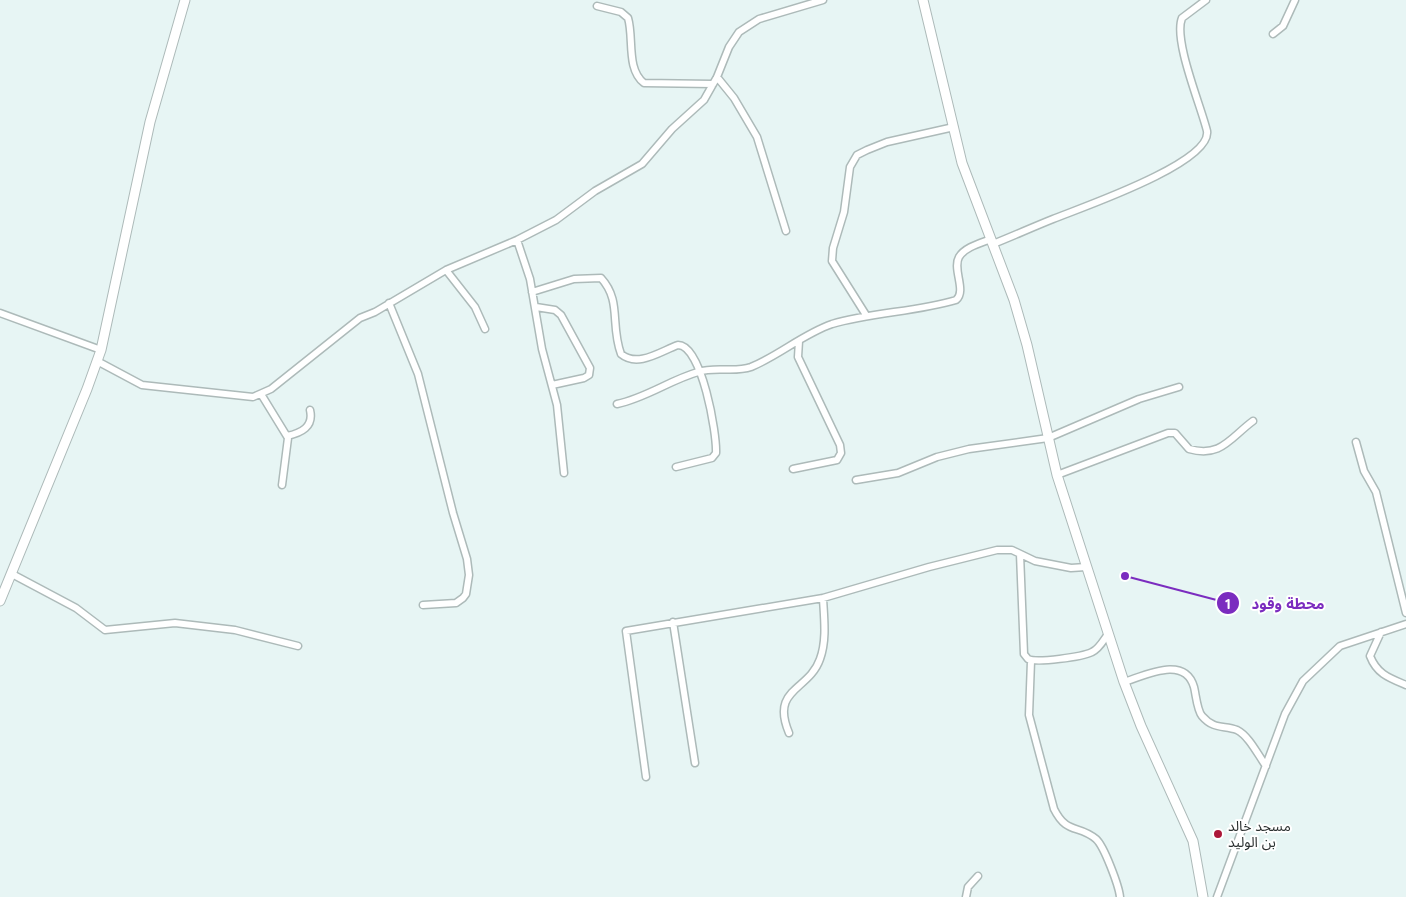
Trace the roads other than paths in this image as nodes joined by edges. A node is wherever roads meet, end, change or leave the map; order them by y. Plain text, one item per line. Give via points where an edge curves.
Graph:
1 (186, 0) edge
2 (824, 0) edge
3 (922, 0) edge
4 (1206, 0) edge
5 (1295, 0) edge
6 (597, 6) dead end
7 (1273, 34) dead end
8 (717, 77) junction
9 (713, 84) junction
10 (954, 126) junction
11 (786, 231) dead end
12 (517, 240) junction
13 (992, 242) junction
14 (446, 270) junction
15 (532, 292) junction
16 (390, 303) junction
17 (536, 307) junction
18 (0, 313) edge
19 (866, 315) junction
20 (485, 330) dead end
21 (799, 340) junction
22 (101, 350) junction
23 (97, 361) junction
24 (700, 371) junction
25 (552, 385) junction
26 (1180, 387) dead end
27 (261, 394) junction
28 (617, 404) dead end
29 (310, 410) dead end
30 (1253, 421) dead end
31 (287, 436) junction
32 (1048, 438) junction
33 (1356, 442) dead end
34 (676, 467) dead end
35 (793, 468) dead end
36 (564, 473) dead end
37 (1057, 475) junction
38 (856, 480) dead end
39 (282, 485) dead end
40 (1020, 554) junction
41 (1086, 566) junction
42 (12, 574) junction
43 (823, 598) junction
44 (0, 601) edge
45 (423, 605) dead end
46 (1406, 613) edge
47 (673, 622) junction
48 (1406, 624) edge
49 (1381, 632) junction
50 (1108, 634) junction
51 (298, 646) dead end
52 (1031, 661) junction
53 (1124, 682) junction
54 (1406, 685) edge
55 (789, 733) dead end
56 (695, 763) dead end
57 (1266, 766) junction
58 (646, 777) dead end
59 (978, 876) dead end
60 (966, 897) edge
61 (1120, 897) edge
62 (1203, 897) edge
63 (1217, 897) edge

1 - 22 street via 150,122
2 - 8 street via 759,19 746,26 729,47
3 - 10 street
4 - 13 street via 1182,18 1180,28 1192,82 1208,131 1204,144 1174,165 1128,189
5 - 7 street via 1286,21
6 - 9 street via 621,12 628,18 633,61 644,83
8 - 9 street
8 - 11 street via 757,137
9 - 12 street via 704,100 672,129 642,164 595,191 567,214
10 - 13 street via 962,163
10 - 19 street via 887,142 858,155 850,166 844,212 832,261
12 - 14 street
12 - 15 street
13 - 19 street via 967,250 958,258 960,294 956,300
13 - 32 street via 1027,345
14 - 16 street
14 - 20 street via 474,307
15 - 17 street
15 - 24 street via 574,279 601,278 614,298 614,325 621,354 628,358 643,358 682,345
16 - 27 street via 349,325
16 - 45 street via 418,374 469,575 466,594 456,603
17 - 25 street via 542,349
17 - 25 street via 554,310 561,315 590,368 589,375 584,378
18 - 22 street
19 - 21 street via 820,328
21 - 24 street via 746,368
21 - 35 street via 798,357 841,453 837,460
22 - 23 street
23 - 27 street via 142,385 253,397
23 - 42 street
24 - 28 street via 634,400
24 - 34 street via 711,406 716,453 712,458
25 - 36 street
26 - 32 street via 1139,399
27 - 31 street
29 - 31 street via 310,422 306,428
30 - 37 street via 1211,452 1189,450 1174,433 1168,433
31 - 39 street
32 - 37 street
32 - 38 street via 937,456 898,474
33 - 46 street via 1364,471 1376,492
37 - 41 street
40 - 41 street via 1036,561 1071,568
40 - 43 street via 1006,549 997,550
40 - 52 street via 1024,654
41 - 50 street
42 - 44 street
42 - 51 street via 76,608 105,630 175,622 235,630
43 - 47 street
43 - 55 street via 825,639 820,661 784,703
47 - 56 street
47 - 58 street via 626,631 624,635
48 - 49 street
49 - 54 street via 1370,656 1374,667 1383,676
49 - 57 street via 1340,646 1303,681 1284,714
50 - 52 street via 1094,652
50 - 53 street
52 - 61 street via 1029,715 1054,809 1067,827 1084,831 1096,839 1116,878
53 - 57 street via 1164,669 1181,670 1191,678 1202,716 1218,728 1238,730
53 - 62 street via 1193,841
57 - 63 street
59 - 60 street via 968,887

